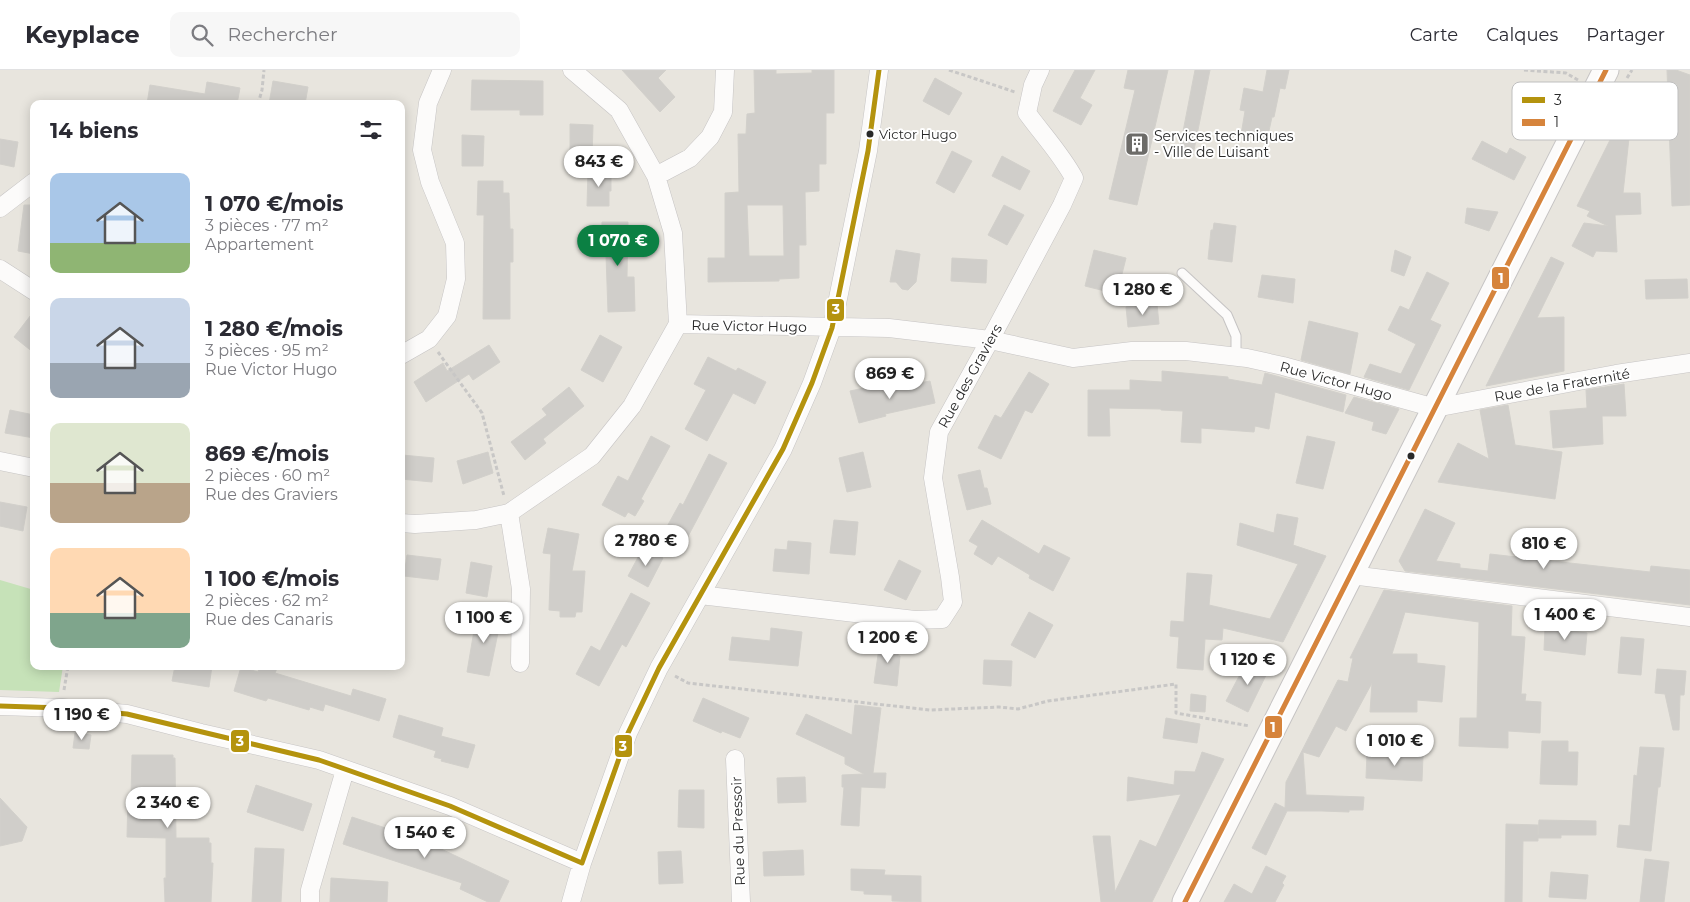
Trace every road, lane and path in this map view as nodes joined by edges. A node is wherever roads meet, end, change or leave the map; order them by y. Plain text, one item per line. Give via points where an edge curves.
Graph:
1 (264, 70) edge
2 (442, 70) edge
3 (572, 70) edge
4 (725, 70) edge
5 (879, 70) edge
6 (950, 70) edge
7 (1040, 70) edge
8 (1524, 70) edge
9 (1606, 70) edge
10 (1578, 81) dead end
11 (1600, 82) edge
12 (1030, 97) junction
13 (259, 100) edge
14 (1571, 140) edge
15 (656, 176) junction
16 (30, 185) edge
17 (0, 208) edge
18 (0, 269) edge
19 (1182, 273) dead end
20 (30, 288) edge
21 (678, 324) junction
22 (832, 328) junction
23 (429, 339) junction
24 (990, 340) junction
25 (405, 353) edge
26 (1236, 357) junction
27 (1690, 363) edge
28 (1435, 408) junction
29 (0, 461) edge
30 (30, 467) edge
31 (509, 513) junction
32 (405, 523) edge
33 (1351, 575) junction
34 (700, 595) junction
35 (1690, 616) edge
36 (520, 663) dead end
37 (659, 668) junction
38 (67, 670) edge
39 (0, 706) edge
40 (62, 708) junction
41 (1272, 729) junction
42 (735, 759) dead end
43 (345, 770) junction
44 (582, 864) junction
45 (1192, 899) edge
46 (310, 902) edge
47 (572, 902) edge
48 (741, 902) edge

1 - 13 path
2 - 23 street via 428,103 422,150 430,182 455,243 456,279 447,316
3 - 15 street via 619,110
4 - 15 street via 723,112 710,137 690,158
5 - 22 street via 868,151
6 - 12 path
7 - 12 street, Rue des Graviers
8 - 10 path via 1566,73
9 - 11 main road
12 - 24 street, Rue des Graviers via 1027,113 1063,158 1074,178
14 - 28 main road
15 - 21 street via 672,233
16 - 17 street
18 - 20 street
19 - 26 lane via 1227,315 1236,336
21 - 22 street, Rue Victor Hugo
21 - 31 street via 632,406 592,456
22 - 24 street, Rue Victor Hugo via 889,328
22 - 34 street via 783,449
23 - 25 street
23 - 31 path via 482,413
24 - 26 street, Rue Victor Hugo via 1073,358 1132,351
24 - 34 street, Rue des Graviers via 939,432 933,478 952,602 942,619 915,620
26 - 28 street, Rue Victor Hugo via 1282,366
27 - 28 street, Rue de la Fraternité
28 - 33 main road
29 - 30 street
31 - 32 street via 476,520
31 - 36 street via 521,589
33 - 35 street
33 - 41 main road
34 - 37 street
37 - 41 path via 688,683 930,710 1018,709 1048,701 1176,684 1176,713
37 - 44 street via 628,733
38 - 40 path
39 - 40 street
40 - 43 street via 127,714 311,758
41 - 45 main road
42 - 48 street, Rue du Pressoir
43 - 44 street via 450,806
43 - 46 street via 310,890
44 - 47 street

